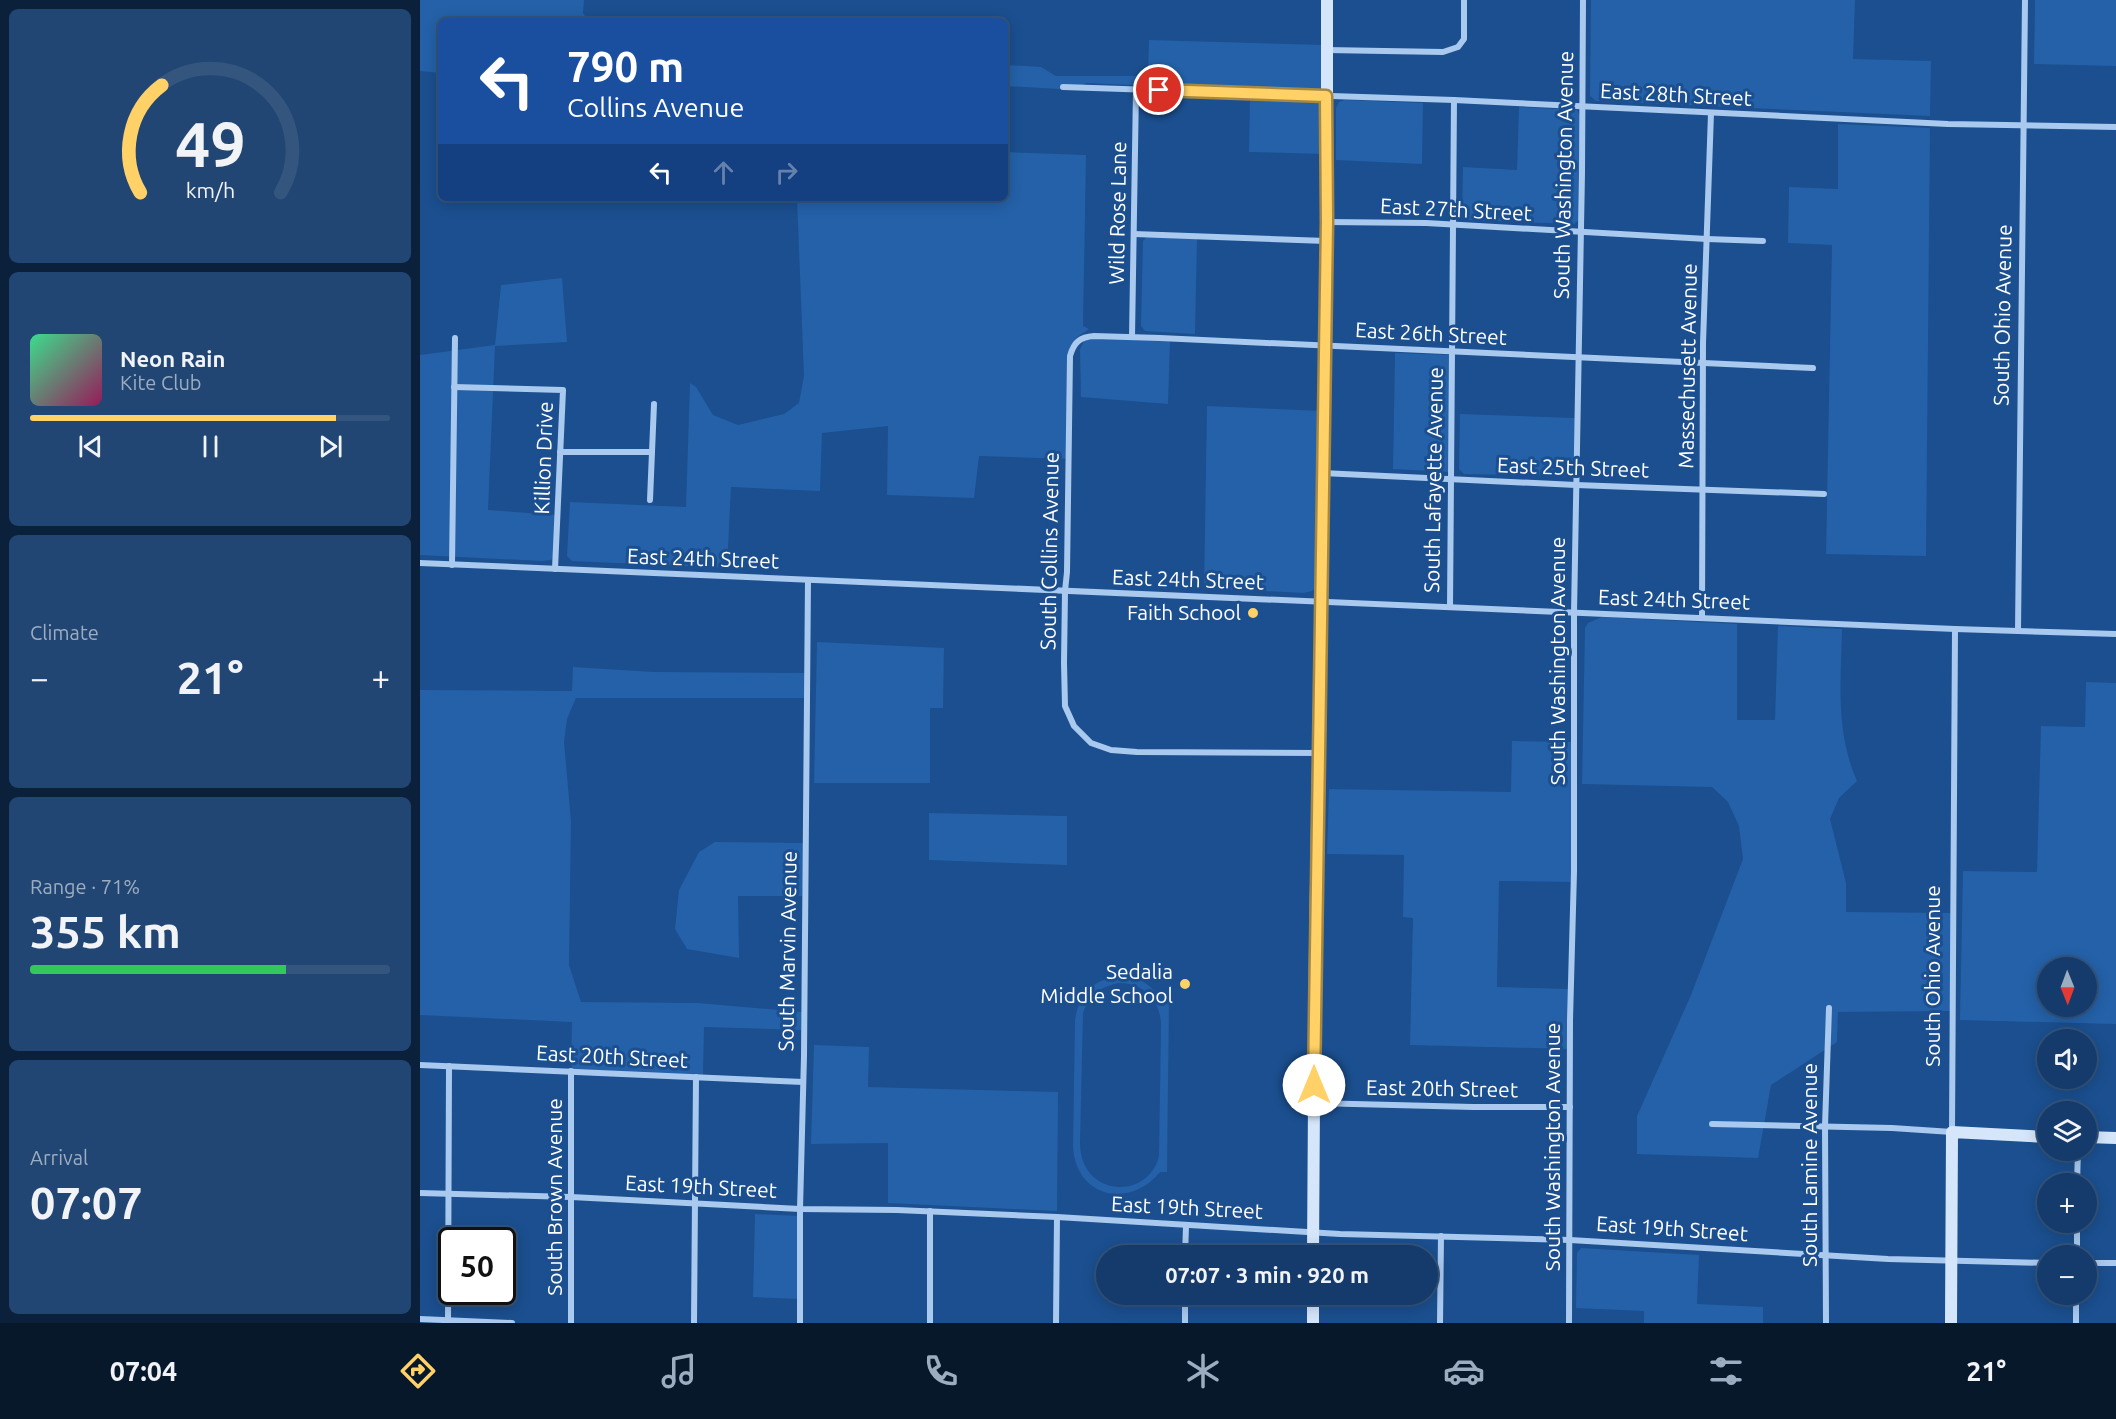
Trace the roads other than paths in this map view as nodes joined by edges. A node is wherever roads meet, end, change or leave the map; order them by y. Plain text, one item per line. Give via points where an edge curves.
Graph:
1 (1327, 0) edge
2 (1464, 0) edge
3 (1583, 0) edge
4 (2025, 0) edge
5 (1326, 50) junction
6 (1063, 87) dead end
7 (1136, 89) junction
8 (1326, 96) junction
9 (1454, 100) junction
10 (1582, 107) junction
11 (1711, 114) junction
12 (2024, 125) junction
13 (2116, 127) edge
14 (1327, 222) junction
15 (1453, 225) junction
16 (1581, 233) junction
17 (1134, 234) junction
18 (1707, 239) junction
19 (1326, 241) junction
20 (1763, 241) dead end
21 (1132, 337) junction
22 (455, 338) dead end
23 (1323, 345) junction
24 (1452, 351) junction
25 (1578, 357) junction
26 (1703, 363) junction
27 (1813, 368) dead end
28 (454, 387) junction
29 (654, 404) dead end
30 (1069, 440) joint
31 (561, 452) junction
32 (652, 452) junction
33 (1322, 473) junction
34 (1451, 479) junction
35 (1576, 485) junction
36 (1703, 490) junction
37 (1824, 494) dead end
38 (650, 500) dead end
39 (420, 563) edge
40 (452, 565) junction
41 (555, 569) junction
42 (808, 580) junction
43 (1065, 591) junction
44 (1320, 602) junction
45 (1450, 607) junction
46 (1574, 613) junction
47 (1702, 618) junction
48 (1955, 629) junction
49 (2018, 631) junction
50 (2116, 633) edge
51 (1319, 753) junction
52 (1829, 1008) dead end
53 (420, 1065) edge
54 (449, 1066) junction
55 (571, 1071) junction
56 (696, 1077) junction
57 (803, 1082) junction
58 (1314, 1103) junction
59 (1570, 1107) junction
60 (1712, 1124) dead end
61 (1825, 1126) junction
62 (1952, 1132) junction
63 (2037, 1136) edge
64 (2097, 1137) edge
65 (2116, 1138) edge
66 (420, 1193) edge
67 (448, 1194) junction
68 (571, 1197) junction
69 (694, 1203) junction
70 (800, 1209) junction
71 (930, 1211) junction
72 (1057, 1217) junction
73 (1186, 1226) junction
74 (1312, 1232) junction
75 (1441, 1236) junction
76 (1570, 1240) junction
77 (1185, 1245) edge
78 (1313, 1245) edge
79 (1826, 1256) junction
80 (1951, 1261) junction
81 (2037, 1263) edge
82 (2097, 1263) edge
83 (2116, 1263) edge
84 (1185, 1305) edge
85 (1313, 1305) edge
86 (2076, 1305) edge
87 (420, 1319) edge
88 (448, 1322) edge
89 (512, 1323) edge
90 (571, 1323) edge
91 (694, 1323) edge
92 (800, 1323) edge
93 (930, 1323) edge
94 (1056, 1323) edge
95 (1185, 1323) edge
96 (1313, 1323) edge
97 (1440, 1323) edge
98 (1569, 1323) edge
99 (1826, 1323) edge
100 (1951, 1323) edge
101 (2076, 1323) edge

1 - 5 main road
2 - 5 street via 1464,39 1458,47 1443,52
3 - 10 street, South Washington Avenue
4 - 12 street, South Ohio Avenue
5 - 8 main road
6 - 7 street, East 28th Street
7 - 8 street, East 28th Street
7 - 17 street, Wild Rose Lane
8 - 9 street, East 28th Street
8 - 14 main road
9 - 10 street, East 28th Street
9 - 15 street, South Lafayette Avenue
10 - 11 street, East 28th Street
10 - 16 street, South Washington Avenue
11 - 12 street, East 28th Street
11 - 18 street, Massechusett Avenue
12 - 13 street, East 28th Street
12 - 49 street, South Ohio Avenue
14 - 15 street, East 27th Street
14 - 19 main road
15 - 16 street, East 27th Street
15 - 24 street, South Lafayette Avenue
16 - 18 street, East 27th Street
16 - 25 street, South Washington Avenue
17 - 19 street
17 - 21 street, Wild Rose Lane
18 - 20 street, East 27th Street
18 - 26 street, Massechusett Avenue
19 - 23 main road
21 - 23 street, East 26th Street
21 - 30 street, East 26th Street via 1083,337 1073,346
22 - 28 street
23 - 24 street, East 26th Street
23 - 33 main road
24 - 25 street, East 26th Street
24 - 34 street, South Lafayette Avenue
25 - 26 street, East 26th Street
25 - 35 street, South Washington Avenue
26 - 27 street, East 26th Street
26 - 36 street, Massechusett Avenue
28 - 31 street, Killion Drive via 563,390
28 - 40 street
29 - 32 street
30 - 43 street, South Collins Avenue
31 - 32 street
31 - 41 street, Killion Drive
32 - 38 street
33 - 34 street, East 25th Street
33 - 44 main road
34 - 35 street, East 25th Street
34 - 45 street, South Lafayette Avenue
35 - 36 street, East 25th Street
35 - 46 street, South Washington Avenue
36 - 37 street, East 25th Street
36 - 47 street, Massechusett Avenue
39 - 40 street, East 24th Street
40 - 41 street, East 24th Street
41 - 42 street, East 24th Street
42 - 43 street, East 24th Street
42 - 57 street, South Marvin Avenue
43 - 44 street, East 24th Street
43 - 51 street, South Collins Avenue via 1065,706 1074,726 1091,743 1137,752
44 - 45 street, East 24th Street
44 - 51 main road
45 - 46 street, East 24th Street
46 - 47 street, East 24th Street
46 - 59 street, South Washington Avenue
47 - 48 street, East 24th Street
48 - 49 street, East 24th Street
48 - 62 street, South Ohio Avenue
49 - 50 street, East 24th Street
51 - 58 main road
52 - 61 street, South Lamine Avenue
53 - 54 street, East 20th Street
54 - 55 street, East 20th Street
54 - 67 street
55 - 56 street, East 20th Street
55 - 68 street, South Brown Avenue
56 - 57 street, East 20th Street
56 - 69 street
57 - 70 street, South Marvin Avenue
58 - 59 street, East 20th Street
58 - 74 main road
59 - 76 street, South Washington Avenue
60 - 61 street
61 - 62 street
61 - 79 street, South Lamine Avenue
62 - 63 main road
62 - 80 main road, South Ohio Avenue
64 - 65 main road
66 - 67 street, East 19th Street
67 - 68 street, East 19th Street
67 - 88 street
68 - 69 street, East 19th Street
68 - 90 street, South Brown Avenue
69 - 70 street, East 19th Street
69 - 91 street
70 - 71 street, East 19th Street
70 - 92 street, South Marvin Avenue
71 - 72 street, East 19th Street
71 - 93 street
72 - 73 street, East 19th Street
72 - 94 street
73 - 74 street, East 19th Street
73 - 77 street
74 - 75 street, East 19th Street
74 - 78 main road
75 - 76 street, East 19th Street
75 - 97 street
76 - 79 street, East 19th Street
76 - 98 street, South Washington Avenue
79 - 80 street, East 19th Street
79 - 99 street, South Lamine Avenue
80 - 81 street, East 19th Street
80 - 100 main road, South Ohio Avenue
82 - 83 street
84 - 95 street
85 - 96 main road
86 - 101 street
87 - 88 street
88 - 89 street

